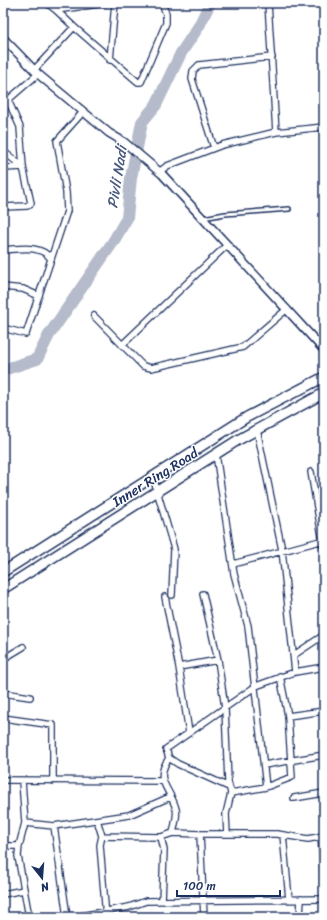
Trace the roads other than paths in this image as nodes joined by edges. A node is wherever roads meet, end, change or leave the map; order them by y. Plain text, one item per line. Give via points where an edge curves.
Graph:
1 (47, 3) edge
2 (106, 3) edge
3 (115, 3) edge
4 (162, 3) edge
5 (268, 3) edge
6 (56, 10) junction
7 (74, 27) junction
8 (3, 38) edge
9 (272, 58) junction
10 (110, 60) junction
11 (36, 72) junction
12 (3, 96) edge
13 (8, 100) junction
14 (83, 112) junction
15 (324, 127) edge
16 (276, 132) junction
17 (214, 148) junction
18 (3, 151) edge
19 (23, 167) junction
20 (3, 168) edge
21 (159, 172) junction
22 (3, 207) edge
23 (289, 209) dead end
24 (203, 218) junction
25 (227, 245) junction
26 (3, 250) edge
27 (50, 255) junction
28 (3, 286) edge
29 (39, 296) junction
30 (287, 308) junction
31 (94, 316) dead end
32 (3, 328) edge
33 (122, 345) junction
34 (324, 350) edge
35 (324, 377) edge
36 (324, 393) edge
37 (257, 430) junction
38 (216, 454) junction
39 (311, 472) dead end
40 (153, 477) junction
41 (158, 491) junction
42 (323, 540) edge
43 (324, 548) edge
44 (282, 550) junction
45 (233, 564) junction
46 (3, 572) edge
47 (3, 589) edge
48 (203, 594) dead end
49 (172, 595) dead end
50 (165, 597) dead end
51 (324, 635) edge
52 (23, 647) dead end
53 (294, 655) junction
54 (3, 659) edge
55 (218, 660) junction
56 (179, 667) junction
57 (324, 667) edge
58 (295, 672) junction
59 (280, 676) junction
60 (256, 686) junction
61 (3, 693) edge
62 (30, 697) dead end
63 (225, 708) junction
64 (324, 711) edge
65 (288, 716) junction
66 (3, 718) edge
67 (189, 733) junction
68 (324, 755) edge
69 (169, 758) junction
70 (291, 760) junction
71 (264, 765) junction
72 (3, 780) edge
73 (22, 780) junction
74 (162, 780) junction
75 (53, 781) junction
76 (229, 787) junction
77 (266, 787) junction
78 (230, 793) junction
79 (324, 793) edge
80 (170, 797) junction
81 (294, 798) dead end
82 (97, 820) junction
83 (25, 823) junction
84 (54, 826) junction
85 (173, 833) junction
86 (200, 834) junction
87 (227, 834) junction
88 (283, 835) junction
89 (102, 836) junction
90 (323, 836) edge
91 (161, 837) junction
92 (3, 846) edge
93 (19, 846) junction
94 (324, 877) edge
95 (24, 890) junction
96 (3, 894) edge
97 (289, 899) junction
98 (301, 899) junction
99 (324, 899) edge
100 (205, 900) junction
101 (162, 901) junction
102 (106, 914) edge
103 (29, 917) edge
104 (67, 917) edge
105 (75, 917) edge
106 (204, 917) edge
107 (300, 917) edge

1 - 6 street
2 - 6 street
3 - 10 street
4 - 10 street via 166,23 141,82
5 - 9 street
6 - 7 street
7 - 10 street
7 - 11 street
8 - 11 street
9 - 16 street
9 - 17 street via 199,65 193,70 192,79
11 - 13 street
11 - 14 street
12 - 13 street
13 - 19 street via 20,127
14 - 21 street
14 - 27 street via 57,141 67,211
15 - 16 street
16 - 17 street
17 - 21 street via 167,166
18 - 19 street
19 - 20 street
19 - 22 street via 31,203 27,206
21 - 24 street
23 - 24 lane
24 - 25 street
25 - 30 street
25 - 33 street
26 - 27 street via 31,248
27 - 29 street
28 - 29 street via 23,289
29 - 32 street via 26,334
30 - 33 street via 243,347 151,368 143,366
30 - 34 street
31 - 33 street
35 - 40 highway, Inner Ring Road via 248,417
36 - 37 highway, Inner Ring Road
37 - 38 highway, Inner Ring Road
37 - 44 street
38 - 41 highway, Inner Ring Road
38 - 45 street
39 - 42 street
40 - 41 street
40 - 46 highway, Inner Ring Road
41 - 47 highway, Inner Ring Road
41 - 49 street via 174,549
42 - 43 street
42 - 44 street
44 - 45 street
44 - 53 street
45 - 60 street via 248,626
48 - 55 street
50 - 56 street
51 - 53 street
52 - 54 street
53 - 58 street
55 - 56 street
55 - 63 street
56 - 67 street
57 - 58 street
58 - 59 street
59 - 60 street
59 - 65 street
60 - 63 street
60 - 71 street
61 - 62 street
63 - 67 street
63 - 76 street
64 - 65 street
65 - 70 street
66 - 75 street via 53,725
67 - 69 street via 166,749
68 - 70 street
69 - 74 street via 162,768
69 - 76 street
70 - 71 street
70 - 77 street via 291,778
71 - 77 street
72 - 73 street
73 - 75 street
73 - 83 street
74 - 75 street
74 - 80 street
76 - 78 street
77 - 78 street
78 - 87 street via 226,814
79 - 81 street
80 - 82 street via 129,815
80 - 85 street via 177,810
82 - 84 street
82 - 89 street
83 - 84 street
83 - 93 street
84 - 104 street
85 - 86 street
85 - 91 street
86 - 87 street
86 - 100 street
87 - 88 street
88 - 90 street via 308,839
88 - 97 street
89 - 91 street
89 - 102 street via 100,845
90 - 94 street
91 - 101 street via 164,850
92 - 93 street
93 - 95 street via 18,856
95 - 96 street
95 - 103 street
97 - 98 street
97 - 100 street
98 - 99 street
98 - 107 street
100 - 101 street
100 - 106 street
101 - 102 street via 146,901
102 - 105 street

